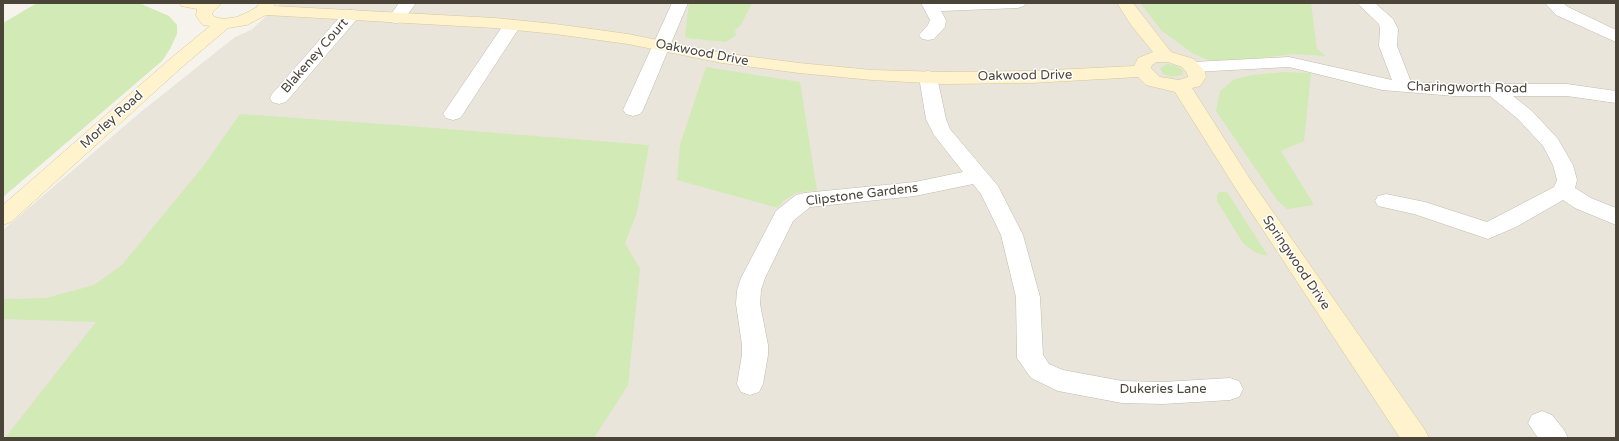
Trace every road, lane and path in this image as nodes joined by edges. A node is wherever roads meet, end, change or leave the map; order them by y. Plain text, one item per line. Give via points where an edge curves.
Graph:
1 (187, 3) edge
2 (408, 3) edge
3 (680, 3) edge
4 (1018, 3) edge
5 (1125, 3) edge
6 (1365, 3) edge
7 (1553, 3) edge
8 (212, 4) edge
9 (930, 4) edge
10 (265, 6) edge
11 (351, 15) junction
12 (396, 18) junction
13 (223, 24) junction
14 (512, 25) junction
15 (928, 35) dead end
16 (1616, 37) edge
17 (660, 45) junction
18 (1165, 56) junction
19 (1193, 67) junction
20 (1142, 71) junction
21 (928, 77) junction
22 (1180, 86) junction
23 (1404, 87) junction
24 (1495, 90) junction
25 (1616, 96) edge
26 (279, 98) dead end
27 (633, 110) dead end
28 (454, 114) dead end
29 (978, 176) junction
30 (1563, 191) junction
31 (1386, 201) dead end
32 (3, 217) edge
33 (1616, 217) edge
34 (750, 384) dead end
35 (1230, 389) dead end
36 (1415, 438) edge

1 - 8 street
2 - 12 street
3 - 17 street
4 - 9 street
5 - 18 street
6 - 23 street via 1387,23 1388,46
7 - 16 street via 1562,11
8 - 13 street via 204,15 209,21
9 - 15 street via 938,20 936,27
10 - 11 street, Oakwood Drive
10 - 13 street via 254,16
11 - 12 street, Oakwood Drive
11 - 26 street, Blakeney Court
12 - 14 street, Oakwood Drive
13 - 32 street, Morley Road via 165,72
14 - 17 street, Oakwood Drive via 581,32
14 - 28 street
17 - 21 street, Oakwood Drive via 722,58 799,68
17 - 27 street
18 - 19 street via 1180,59
18 - 20 street via 1148,59 1144,62
19 - 22 street via 1197,77 1193,82
19 - 23 street, Charingworth Road via 1289,62
20 - 21 street, Oakwood Drive via 1032,77
20 - 22 street via 1153,81
21 - 29 street, Dukeries Lane via 936,119 941,131
22 - 36 street, Springwood Drive via 1250,196
23 - 24 street, Charingworth Road
24 - 25 street, Charingworth Road via 1568,90
24 - 30 street via 1525,115 1550,143 1563,165 1567,180
29 - 34 street, Clipstone Gardens via 915,189 804,200 784,216 749,290 748,304 755,345
29 - 35 street, Dukeries Lane via 990,191 1012,235 1028,296 1030,358 1040,371 1058,380 1122,392 1163,393
30 - 31 street via 1488,231 1418,207
30 - 33 street

